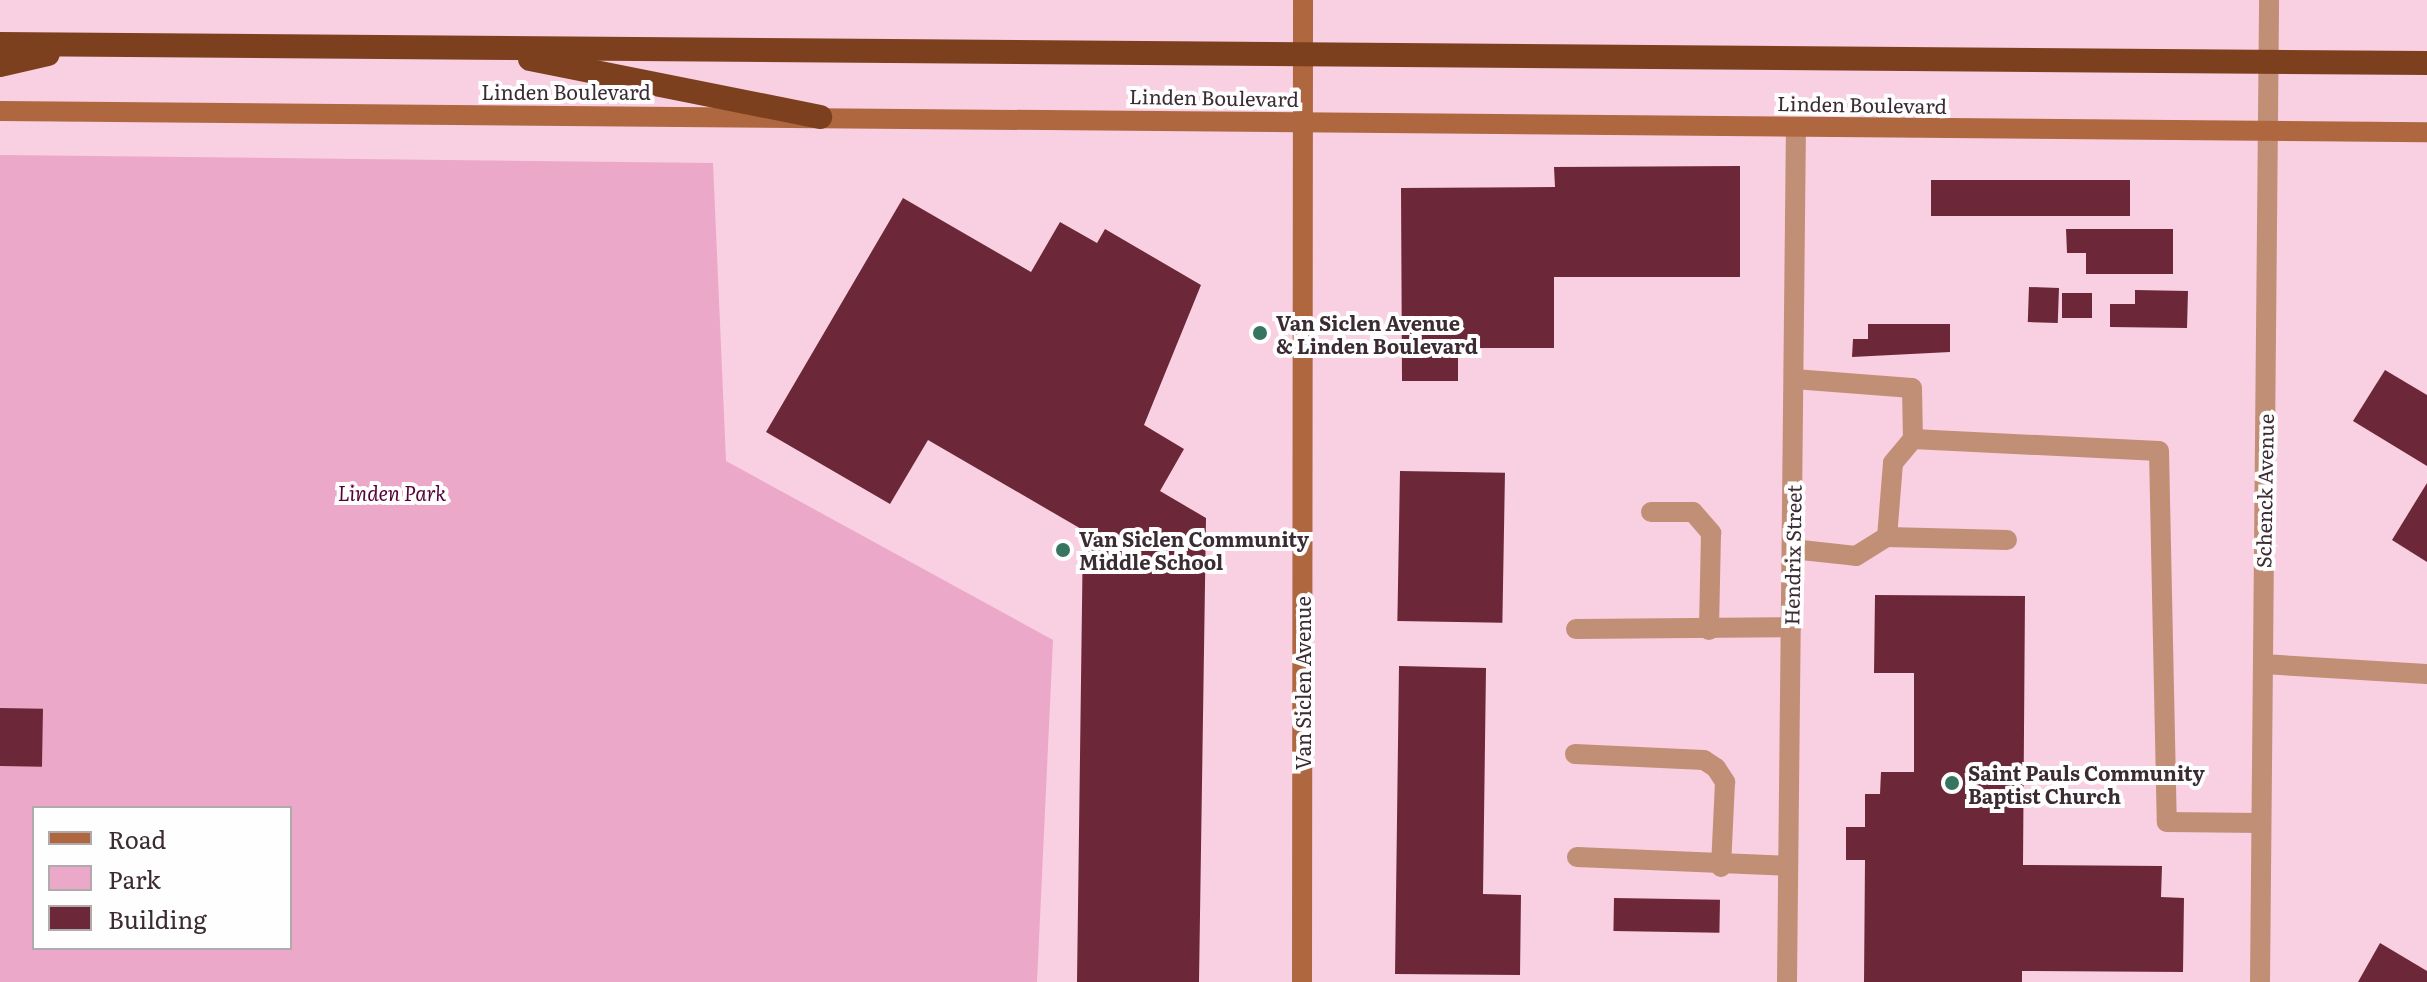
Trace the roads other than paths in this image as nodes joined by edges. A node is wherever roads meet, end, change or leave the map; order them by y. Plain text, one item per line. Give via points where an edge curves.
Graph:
1 (1303, 0) edge
2 (2269, 0) edge
3 (0, 44) edge
4 (89, 44) junction
5 (477, 48) junction
6 (1303, 51) junction
7 (2268, 62) junction
8 (2427, 63) edge
9 (0, 65) edge
10 (0, 111) edge
11 (820, 117) junction
12 (1303, 122) junction
13 (1796, 127) junction
14 (2268, 132) junction
15 (2427, 132) edge
16 (1794, 379) junction
17 (1913, 439) junction
18 (1651, 512) dead end
19 (1887, 537) junction
20 (2007, 540) dead end
21 (1792, 549) junction
22 (1791, 627) junction
23 (1576, 629) dead end
24 (1709, 630) junction
25 (2263, 664) junction
26 (2427, 674) edge
27 (1575, 754) dead end
28 (2261, 823) junction
29 (1577, 857) dead end
30 (1788, 866) junction
31 (1721, 867) junction
32 (1302, 982) edge
33 (1787, 982) edge
34 (2260, 982) edge

1 - 6 street, Van Siclen Avenue
2 - 7 street, Schenck Avenue
3 - 4 highway
4 - 5 highway
4 - 9 highway
5 - 6 highway
5 - 11 highway
6 - 7 highway
6 - 12 street, Van Siclen Avenue
7 - 8 highway
7 - 14 street, Schenck Avenue
10 - 11 street, Linden Boulevard
11 - 12 street, Linden Boulevard
12 - 13 street, Linden Boulevard
12 - 32 street, Van Siclen Avenue
13 - 14 street, Linden Boulevard
13 - 16 street, Hendrix Street
14 - 15 street, Linden Boulevard
14 - 25 street, Schenck Avenue
16 - 17 street via 1912,388
16 - 21 street, Hendrix Street
17 - 19 street via 1893,463
17 - 28 street via 2159,451 2167,822
18 - 24 street via 1693,512 1711,533
19 - 20 street
19 - 21 street via 1856,556
21 - 22 street, Hendrix Street
22 - 24 street
22 - 30 street, Hendrix Street
23 - 24 street
25 - 26 street
25 - 28 street, Schenck Avenue
27 - 31 street via 1704,760 1716,768 1725,782
28 - 34 street, Schenck Avenue
29 - 31 street
30 - 31 street
30 - 33 street, Hendrix Street

